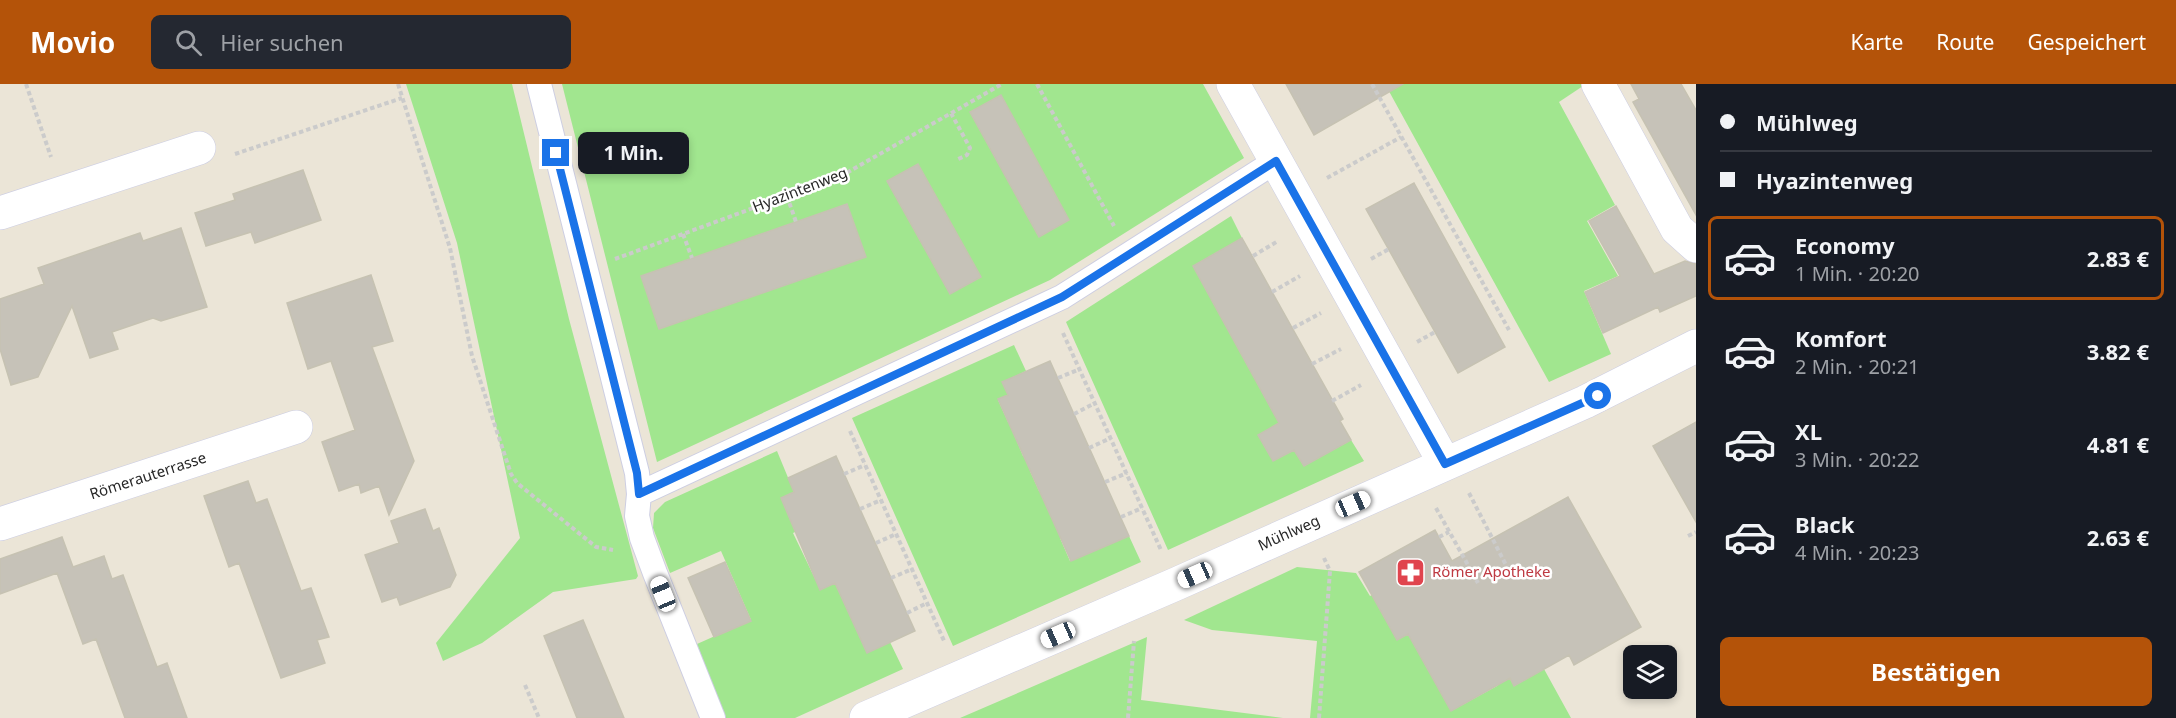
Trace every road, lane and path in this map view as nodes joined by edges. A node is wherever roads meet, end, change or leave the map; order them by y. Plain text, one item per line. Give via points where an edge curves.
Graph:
1 (27, 84) edge
2 (398, 84) edge
3 (539, 84) edge
4 (1002, 84) edge
5 (1037, 84) edge
6 (1233, 84) edge
7 (1372, 84) edge
8 (1598, 84) edge
9 (402, 98) junction
10 (951, 113) junction
11 (1401, 137) junction
12 (199, 148) joint
13 (956, 160) dead end
14 (1276, 161) junction
15 (63, 192) junction
16 (787, 196) junction
17 (1296, 197) junction
18 (0, 213) edge
19 (796, 222) dead end
20 (683, 234) junction
21 (1696, 246) edge
22 (1130, 254) junction
23 (692, 258) dead end
24 (586, 269) junction
25 (1050, 303) junction
26 (1509, 330) dead end
27 (1696, 346) edge
28 (1080, 369) junction
29 (1058, 378) dead end
30 (837, 403) junction
31 (1095, 403) junction
32 (1074, 414) dead end
33 (296, 427) dead end
34 (1111, 438) junction
35 (1089, 448) dead end
36 (865, 465) junction
37 (1438, 467) junction
38 (1126, 473) junction
39 (844, 474) dead end
40 (1105, 482) dead end
41 (639, 494) junction
42 (881, 500) junction
43 (1142, 508) junction
44 (860, 509) dead end
45 (1121, 517) dead end
46 (0, 524) edge
47 (1310, 524) junction
48 (1449, 532) junction
49 (1696, 532) edge
50 (896, 534) junction
51 (1688, 536) dead end
52 (1439, 537) dead end
53 (876, 543) dead end
54 (620, 551) dead end
55 (1507, 567) dead end
56 (912, 569) junction
57 (891, 578) dead end
58 (1478, 583) dead end
59 (1176, 584) junction
60 (1137, 601) junction
61 (927, 603) junction
62 (907, 613) dead end
63 (960, 678) junction
64 (1313, 682) dead end
65 (1321, 683) junction
66 (525, 685) dead end
67 (539, 718) edge
68 (713, 718) edge
69 (866, 718) edge
70 (1128, 718) edge
71 (1319, 718) edge

1 - 15 path
2 - 9 path
3 - 24 lane
4 - 10 path, Hyazintenweg
5 - 22 path
6 - 14 street
7 - 11 path
8 - 21 street via 1677,229
9 - 12 path via 222,158 214,158
9 - 54 path via 450,248 472,356 511,474 597,547
10 - 13 path via 970,148 967,155
10 - 16 path, Hyazintenweg via 843,175
11 - 17 path
11 - 26 path
12 - 15 street
14 - 17 street
14 - 22 lane
15 - 18 street
16 - 19 path
16 - 20 path, Hyazintenweg
17 - 37 street
20 - 23 path
20 - 24 path, Hyazintenweg
22 - 25 lane
24 - 41 lane
25 - 28 path
25 - 30 lane
27 - 37 street, Mühlweg via 1602,394
28 - 29 path
28 - 31 path
30 - 36 path
30 - 41 lane
31 - 32 path
31 - 34 path
33 - 46 street, Römerauterrasse
34 - 35 path
34 - 38 path
36 - 39 path
36 - 42 path
37 - 47 street, Mühlweg
37 - 48 path
37 - 55 path
38 - 40 path
38 - 43 path
41 - 68 lane via 637,516 646,550
42 - 44 path
42 - 50 path
43 - 45 path
43 - 59 path
47 - 59 street, Mühlweg
47 - 65 path via 1330,571
48 - 52 path
48 - 58 path
49 - 51 path
50 - 53 path
50 - 56 path
56 - 57 path
56 - 61 path
59 - 60 street, Mühlweg
60 - 63 street, Mühlweg
60 - 70 path
61 - 62 path
61 - 63 path
63 - 69 street, Mühlweg
64 - 65 path
65 - 71 path
66 - 67 path

